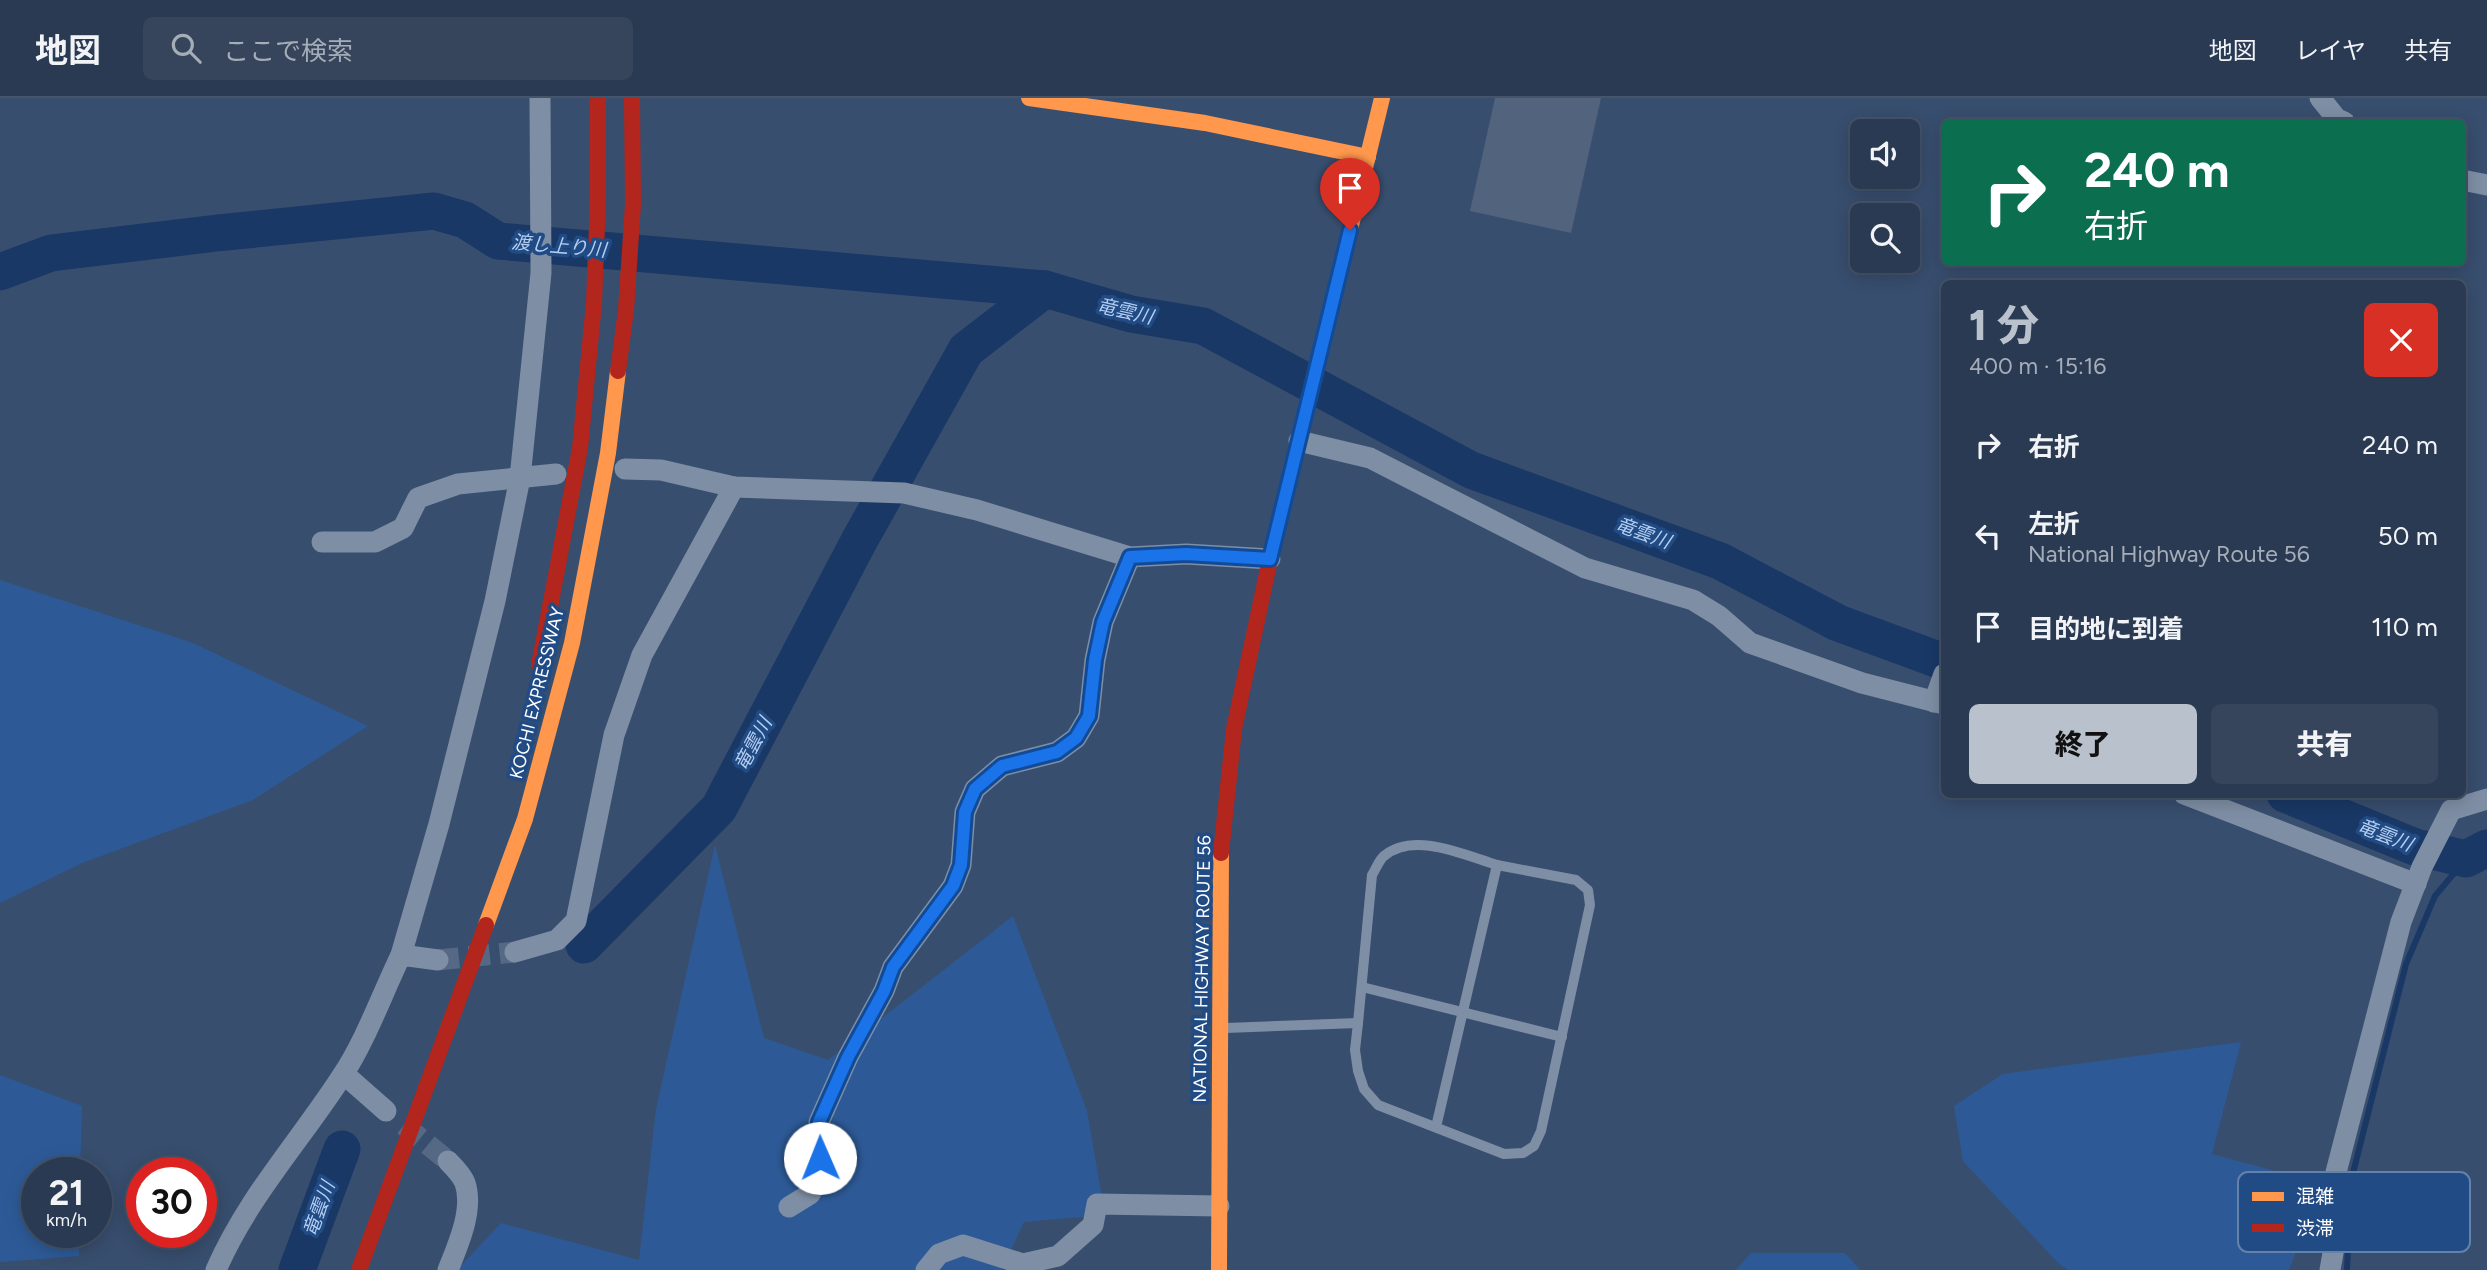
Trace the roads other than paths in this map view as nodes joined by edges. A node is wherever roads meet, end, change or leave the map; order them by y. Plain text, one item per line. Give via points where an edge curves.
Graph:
1 (540, 98) edge
2 (598, 98) edge
3 (632, 98) edge
4 (1030, 98) edge
5 (1382, 98) edge
6 (2320, 98) edge
7 (2337, 119) edge
8 (1368, 157) junction
9 (2466, 181) edge
10 (2487, 185) edge
11 (1299, 441) junction
12 (625, 469) dead end
13 (556, 474) dead end
14 (520, 478) junction
15 (734, 487) junction
16 (322, 542) dead end
17 (1130, 557) junction
18 (1270, 559) junction
19 (536, 679) dead end
20 (1939, 703) edge
21 (2196, 798) edge
22 (2487, 799) edge
23 (1497, 865) junction
24 (2419, 875) junction
25 (515, 952) tunnel mouth
26 (401, 955) junction
27 (438, 960) tunnel mouth
28 (449, 980) dead end
29 (1362, 986) junction
30 (1462, 1012) junction
31 (1357, 1023) junction
32 (1220, 1028) junction
33 (1562, 1037) junction
34 (344, 1074) junction
35 (386, 1111) tunnel mouth
36 (1436, 1127) junction
37 (448, 1161) tunnel mouth
38 (2336, 1172) edge
39 (1219, 1206) junction
40 (789, 1207) dead end
41 (2333, 1252) edge
42 (216, 1270) edge
43 (358, 1270) edge
44 (448, 1270) edge
45 (926, 1270) edge
46 (1219, 1270) edge
47 (2330, 1270) edge

1 - 14 street via 541,274
2 - 19 main road, KOCHI EXPRESSWAY via 594,303 580,448
3 - 43 main road, KOCHI EXPRESSWAY via 633,204 626,310 608,453 572,643 525,819
4 - 8 main road via 1205,123
5 - 8 main road, NATIONAL HIGHWAY ROUTE 56
6 - 7 street
8 - 11 main road, NATIONAL HIGHWAY ROUTE 56
9 - 10 street
11 - 18 main road, NATIONAL HIGHWAY ROUTE 56
11 - 20 street via 1370,458 1585,568 1693,600 1750,643 1862,683
12 - 15 street via 661,470
13 - 14 street
14 - 16 street via 458,484 418,499 403,527 375,542
14 - 26 street via 495,601
15 - 17 street via 904,493 977,510
15 - 25 street via 642,655 614,735 576,921 556,940
17 - 18 street via 1186,554
17 - 40 street via 1103,622 1089,716 1076,738 1057,752 1002,766 975,789 965,812 961,865 953,886 893,967 819,1122 820,1175 810,1194
18 - 32 main road, NATIONAL HIGHWAY ROUTE 56 via 1234,729 1228,782 1220,860
21 - 24 street
22 - 24 street via 2451,810
23 - 29 lane via 1437,847 1404,845 1382,856 1373,875
23 - 30 lane
23 - 33 lane via 1576,880 1588,890 1590,905
24 - 38 street via 2401,922
26 - 27 street
26 - 34 street
28 - 43 main road, KOCHI EXPRESSWAY
29 - 30 lane
29 - 31 lane
30 - 33 lane
30 - 36 lane
31 - 32 lane
31 - 36 lane via 1355,1050 1364,1089 1378,1104
32 - 39 main road, NATIONAL HIGHWAY ROUTE 56
33 - 36 lane via 1534,1146 1523,1153 1504,1154
34 - 35 street
34 - 42 street via 265,1182
37 - 44 street via 465,1180 469,1201
39 - 45 street via 1097,1203 1093,1225 1058,1256 1023,1265 963,1245 939,1254
39 - 46 main road, NATIONAL HIGHWAY ROUTE 56
41 - 47 street

